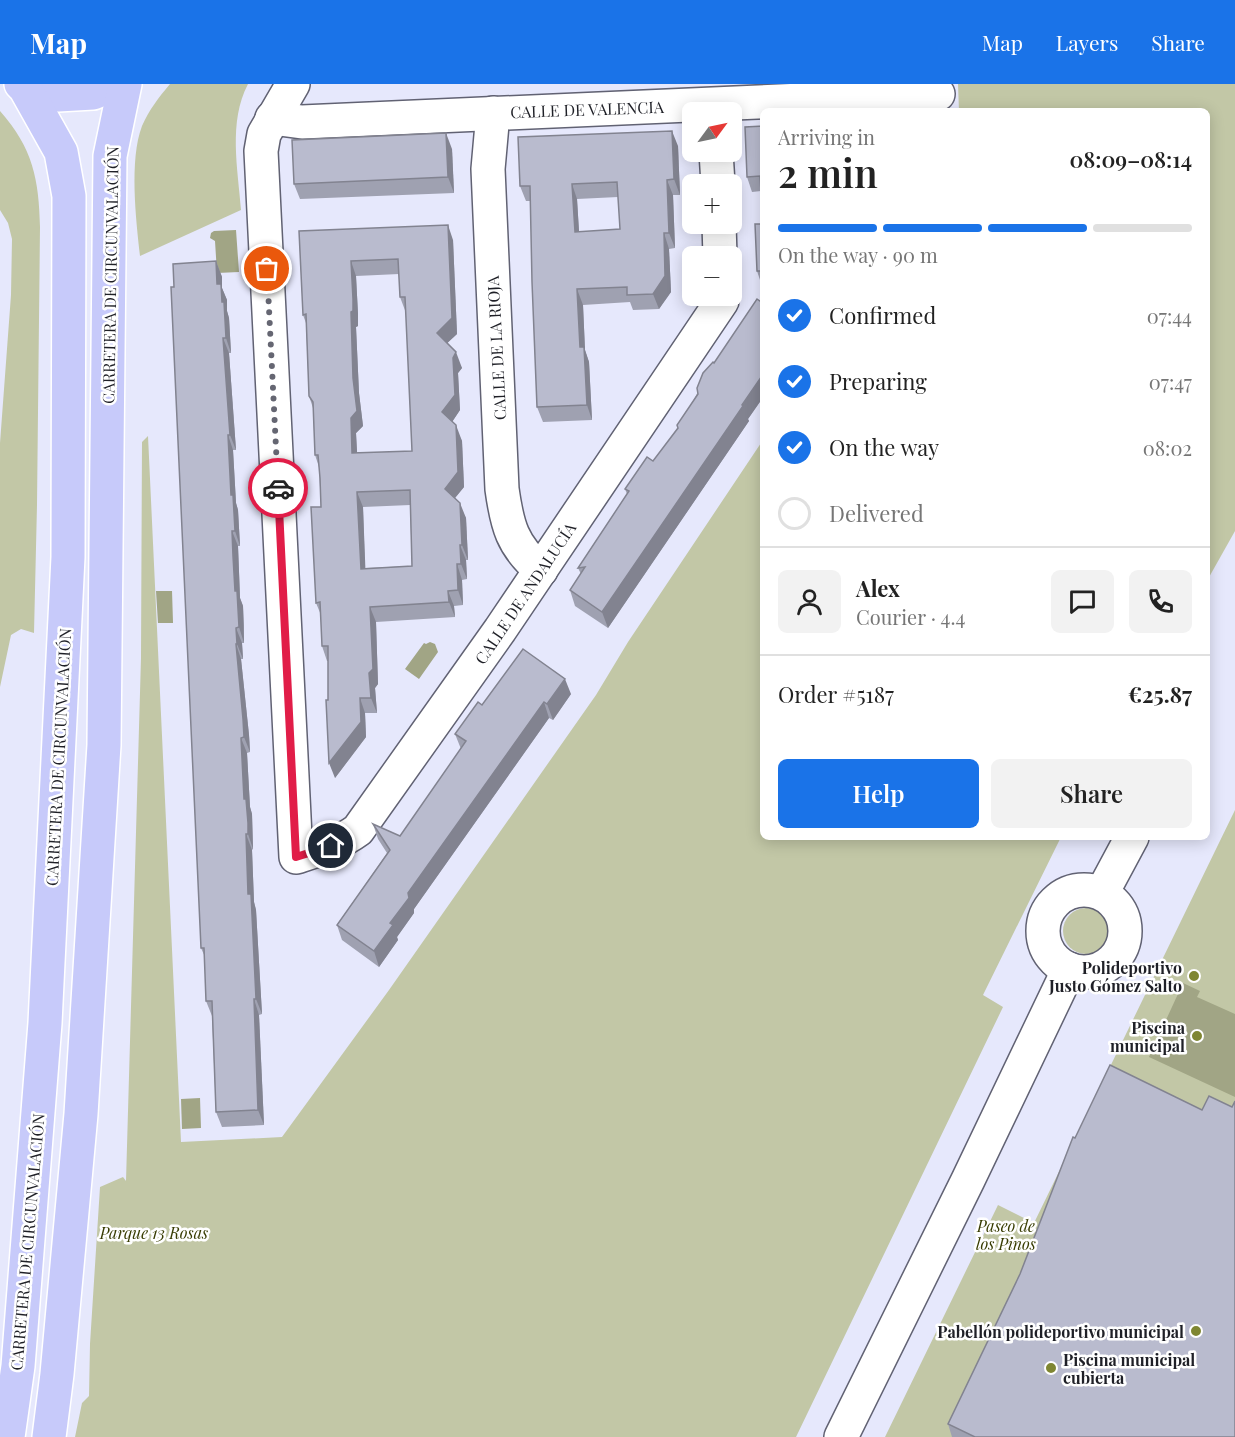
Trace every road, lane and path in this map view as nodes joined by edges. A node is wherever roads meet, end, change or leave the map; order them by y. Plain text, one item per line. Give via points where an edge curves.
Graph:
1 (116, 84) edge
2 (125, 84) edge
3 (293, 84) edge
4 (23, 85) edge
5 (938, 96) edge
6 (714, 97) edge
7 (493, 114) junction
8 (272, 118) junction
9 (719, 306) edge
10 (541, 570) junction
11 (1130, 840) edge
12 (1102, 893) junction
13 (1069, 969) junction
14 (8, 1437) edge
15 (49, 1437) edge
16 (841, 1437) edge

1 - 4 main road via 93,93 58,95
2 - 15 main road, CARRETERA DE CIRCUNVALACIÓN via 110,156 104,746 81,1114
3 - 8 street
4 - 14 main road, CARRETERA DE CIRCUNVALACIÓN via 61,152 69,196 68,546 45,1023 18,1366
5 - 6 street, CALLE DE VALENCIA
6 - 7 street, CALLE DE VALENCIA
7 - 8 street, CALLE DE VALENCIA via 302,122
7 - 10 street, CALLE DE LA RIOJA via 488,169 502,489 515,543
8 - 10 street, CALLE DE ANDALUCÍA via 261,151 296,857 331,846 358,830
9 - 10 street, CALLE DE ANDALUCÍA
11 - 12 street
12 - 13 street via 1121,913 1124,940 1109,963 1097,970
12 - 13 street via 1073,891 1050,908 1044,936 1048,949
13 - 16 street

